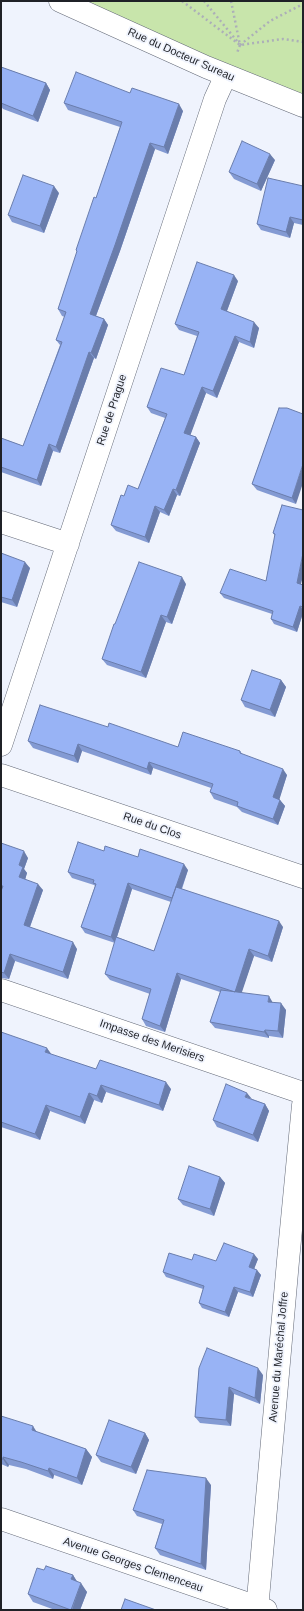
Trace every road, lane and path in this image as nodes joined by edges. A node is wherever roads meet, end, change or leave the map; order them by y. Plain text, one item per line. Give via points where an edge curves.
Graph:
1 (60, 1) edge
2 (182, 1) edge
3 (204, 1) edge
4 (231, 1) edge
5 (303, 4) edge
6 (303, 42) edge
7 (240, 45) junction
8 (226, 75) junction
9 (303, 106) edge
10 (1, 522) edge
11 (68, 544) junction
12 (1, 745) edge
13 (1, 775) edge
14 (303, 878) edge
15 (1, 990) edge
16 (303, 1093) edge
17 (303, 1104) edge
18 (295, 1259) edge
19 (1, 1519) edge
20 (260, 1609) edge

1 - 8 street, Rue du Docteur Sureau
2 - 7 path
3 - 7 path
4 - 7 path
5 - 7 path via 270,21
6 - 7 path via 283,39
8 - 9 street, Rue du Docteur Sureau
8 - 11 street, Rue de Prague via 215,99
10 - 11 street
11 - 12 street, Rue de Prague
13 - 14 street, Rue du Clos
15 - 16 street, Impasse des Merisiers
17 - 18 street, Avenue du Maréchal Joffre
18 - 20 street, Avenue du Maréchal Joffre
19 - 20 street, Avenue Georges Clemenceau

